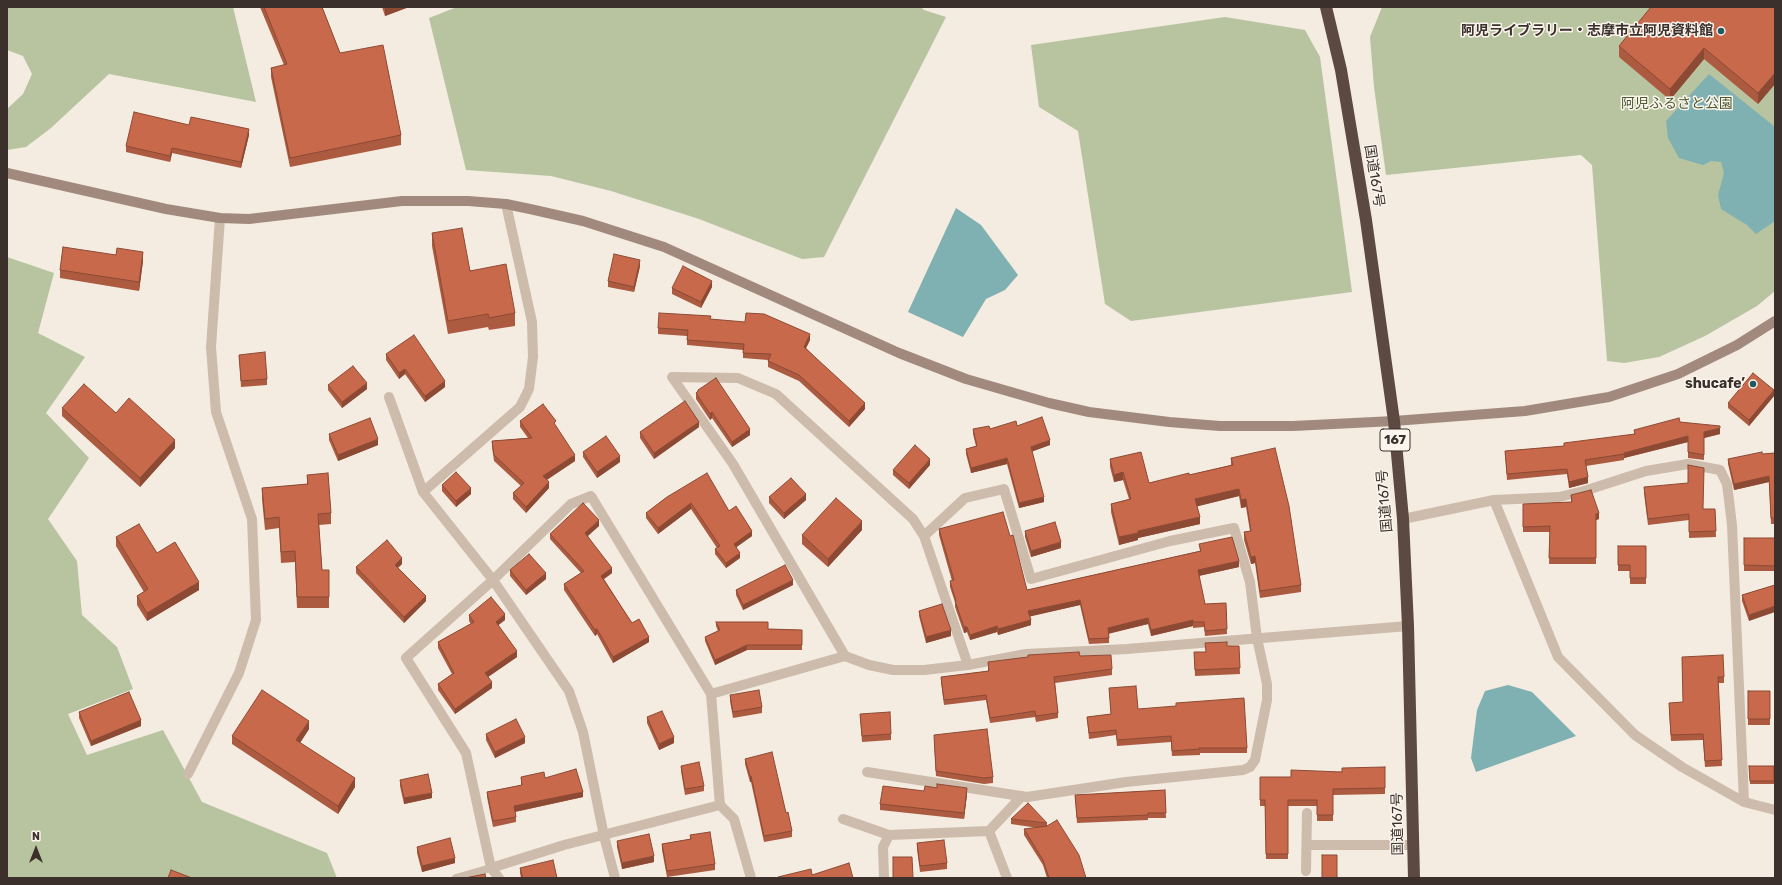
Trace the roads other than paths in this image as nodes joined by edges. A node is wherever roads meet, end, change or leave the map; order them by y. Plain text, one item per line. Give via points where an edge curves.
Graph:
1 (1326, 7) edge
2 (7, 173) edge
3 (506, 204) junction
4 (220, 218) junction
5 (1775, 321) edge
6 (389, 397) dead end
7 (1394, 421) junction
8 (424, 492) junction
9 (1494, 500) junction
10 (1403, 519) junction
11 (924, 536) junction
12 (493, 580) junction
13 (1408, 626) junction
14 (1257, 638) junction
15 (845, 656) junction
16 (968, 665) junction
17 (711, 694) junction
18 (867, 772) dead end
19 (188, 774) dead end
20 (1022, 796) junction
21 (1744, 802) junction
22 (720, 805) junction
23 (1775, 810) edge
24 (1307, 813) dead end
25 (843, 819) dead end
26 (989, 831) junction
27 (890, 835) junction
28 (604, 836) junction
29 (1307, 845) junction
30 (1414, 845) junction
31 (491, 868) junction
32 (1306, 872) dead end
33 (456, 878) edge
34 (500, 878) edge
35 (615, 878) edge
36 (751, 878) edge
37 (884, 878) edge
38 (1006, 878) edge
39 (1414, 878) edge

1 - 7 highway, 国道167号 / 167 via 1341,70 1366,220
2 - 4 street via 166,209
3 - 4 street via 402,201 249,219
3 - 7 street via 583,221 664,247 899,353 966,379 1049,404 1125,417 1220,426 1293,426
3 - 8 street via 532,322 533,357 529,389 520,407
4 - 19 street via 211,347 216,412 252,519 256,620 239,673
5 - 7 street via 1737,345 1678,374 1609,397 1525,411
6 - 8 street
7 - 10 highway, 国道167号 / 167
8 - 12 street
9 - 10 street
9 - 21 street via 1558,657 1635,735 1682,767
9 - 21 street via 1559,497 1646,471 1688,464 1720,470 1727,484 1732,525
10 - 13 highway, 国道167号 / 167
11 - 14 street via 965,498 1004,489 1031,579 1170,541 1234,528 1250,582
11 - 15 street via 913,519 776,394 738,378 672,377 733,464
11 - 16 street
12 - 17 street via 571,504 591,496
12 - 28 street via 568,691 583,732
12 - 31 street via 406,658 466,753
13 - 14 street
13 - 30 highway, 国道167号 / 167
14 - 16 street via 1026,654
14 - 20 street via 1267,684 1267,700 1256,760 1250,767 1244,770
15 - 16 street via 869,665 894,670 924,670
15 - 17 street
17 - 22 street
18 - 20 street
20 - 26 street
21 - 23 street
22 - 28 street
22 - 36 street via 734,819
24 - 29 street
25 - 27 street
26 - 27 street
26 - 38 street
27 - 37 street via 883,847
28 - 31 street via 564,844
28 - 35 street
29 - 30 street
29 - 32 street
30 - 39 highway, 国道167号 / 167
31 - 33 lane
31 - 34 street

